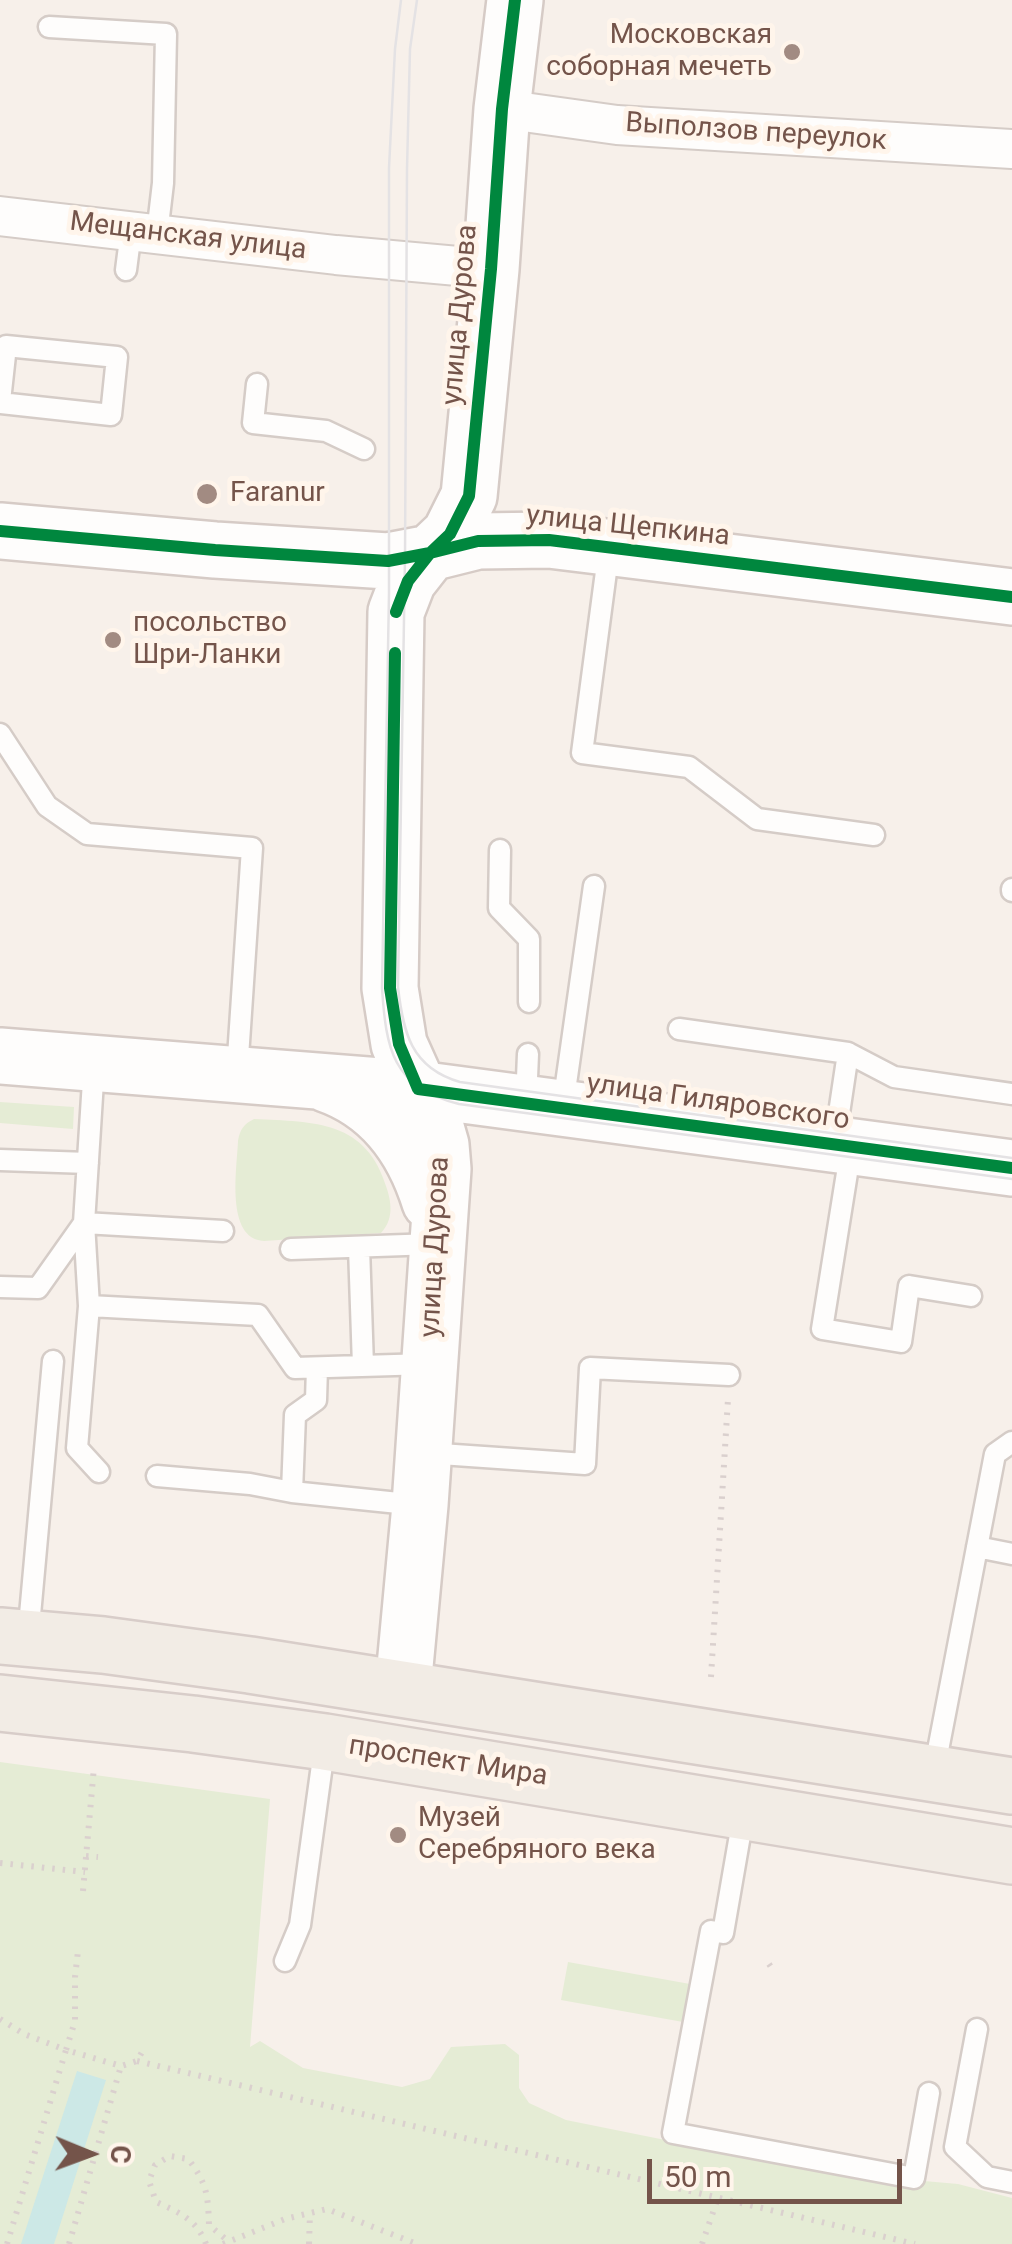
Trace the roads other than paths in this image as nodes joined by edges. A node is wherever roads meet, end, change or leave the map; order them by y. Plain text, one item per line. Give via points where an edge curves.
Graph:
1 (515, 0) edge
2 (49, 27) dead end
3 (502, 109) junction
4 (1012, 149) edge
5 (0, 216) edge
6 (144, 232) junction
7 (491, 269) junction
8 (126, 270) dead end
9 (2, 374) edge
10 (257, 384) dead end
11 (0, 402) edge
12 (364, 449) dead end
13 (0, 531) edge
14 (609, 547) junction
15 (387, 558) junction
16 (1012, 597) edge
17 (0, 734) edge
18 (874, 835) dead end
19 (500, 850) dead end
20 (594, 886) dead end
21 (528, 1002) dead end
22 (679, 1029) dead end
23 (848, 1053) junction
24 (0, 1056) edge
25 (94, 1063) junction
26 (237, 1074) junction
27 (316, 1080) junction
28 (539, 1088) junction
29 (418, 1089) junction
30 (1012, 1094) edge
31 (843, 1145) junction
32 (0, 1160) edge
33 (88, 1163) junction
34 (1012, 1168) edge
35 (84, 1223) junction
36 (223, 1231) dead end
37 (439, 1244) junction
38 (359, 1246) junction
39 (291, 1249) dead end
40 (0, 1287) edge
41 (971, 1296) dead end
42 (88, 1306) junction
43 (54, 1361) dead end
44 (430, 1364) junction
45 (363, 1366) junction
46 (317, 1368) junction
47 (730, 1375) road end
48 (1012, 1442) edge
49 (99, 1472) dead end
50 (156, 1476) dead end
51 (422, 1479) junction
52 (292, 1492) junction
53 (977, 1547) junction
54 (1012, 1554) edge
55 (14, 1637) edge
56 (403, 1688) junction
57 (0, 1703) edge
58 (325, 1742) junction
59 (934, 1773) junction
60 (1012, 1786) edge
61 (744, 1810) junction
62 (1012, 1856) edge
63 (285, 1962) dead end
64 (976, 2029) dead end
65 (930, 2093) dead end
66 (1012, 2182) edge

1 - 3 main road, улица Дурова
2 - 6 lane via 166,34 163,183
3 - 4 street, Выползов переулок via 617,125
3 - 7 main road, улица Дурова
5 - 6 street, Мещанская улица
6 - 7 street, Мещанская улица
6 - 8 lane
7 - 15 main road, улица Дурова via 469,496 450,534
9 - 11 lane
9 - 11 lane via 6,346 117,350 111,415
10 - 12 lane via 253,423 326,430
13 - 15 main road, улица Щепкина
14 - 15 main road, улица Щепкина via 515,539
14 - 16 main road, улица Щепкина
14 - 18 lane via 582,753 689,767 757,819
15 - 29 main road, улица Дурова via 408,581 396,612 390,988 399,1044
17 - 26 lane via 47,806 87,834 252,848
19 - 21 lane via 499,908 529,939
20 - 28 lane
22 - 23 lane
23 - 30 lane via 894,1076
23 - 31 lane
24 - 25 main road, улица Гиляровского
25 - 26 main road, улица Гиляровского
25 - 33 lane
26 - 27 main road, улица Гиляровского
27 - 29 main road, улица Гиляровского
27 - 37 main road via 374,1109 398,1134 421,1172
28 - 29 main road, улица Гиляровского
28 - 31 main road, улица Гиляровского
29 - 37 main road, улица Дурова via 441,1144
31 - 34 main road, улица Гиляровского
31 - 41 lane via 822,1329 900,1342 909,1286
32 - 33 lane
33 - 35 lane
35 - 36 lane
35 - 40 lane via 38,1288
35 - 42 lane
37 - 38 lane
37 - 44 main road, улица Дурова
38 - 39 lane
38 - 45 lane
42 - 46 lane via 258,1315 295,1368
42 - 49 lane via 77,1448
43 - 55 lane
44 - 45 lane
44 - 51 main road, улица Дурова
45 - 46 lane
46 - 52 lane via 316,1400 295,1415
47 - 51 lane via 590,1368 585,1464
48 - 53 lane via 995,1454
50 - 52 lane
51 - 52 lane
51 - 56 main road, улица Дурова
53 - 54 lane
53 - 59 lane
55 - 56 main road
56 - 59 main road
57 - 58 main road, проспект Мира
58 - 61 main road, проспект Мира
58 - 63 lane via 300,1925
59 - 60 main road
61 - 62 main road, проспект Мира
61 - 65 lane via 722,1933 711,1931 673,2134 914,2178
64 - 66 lane via 955,2147 986,2177

